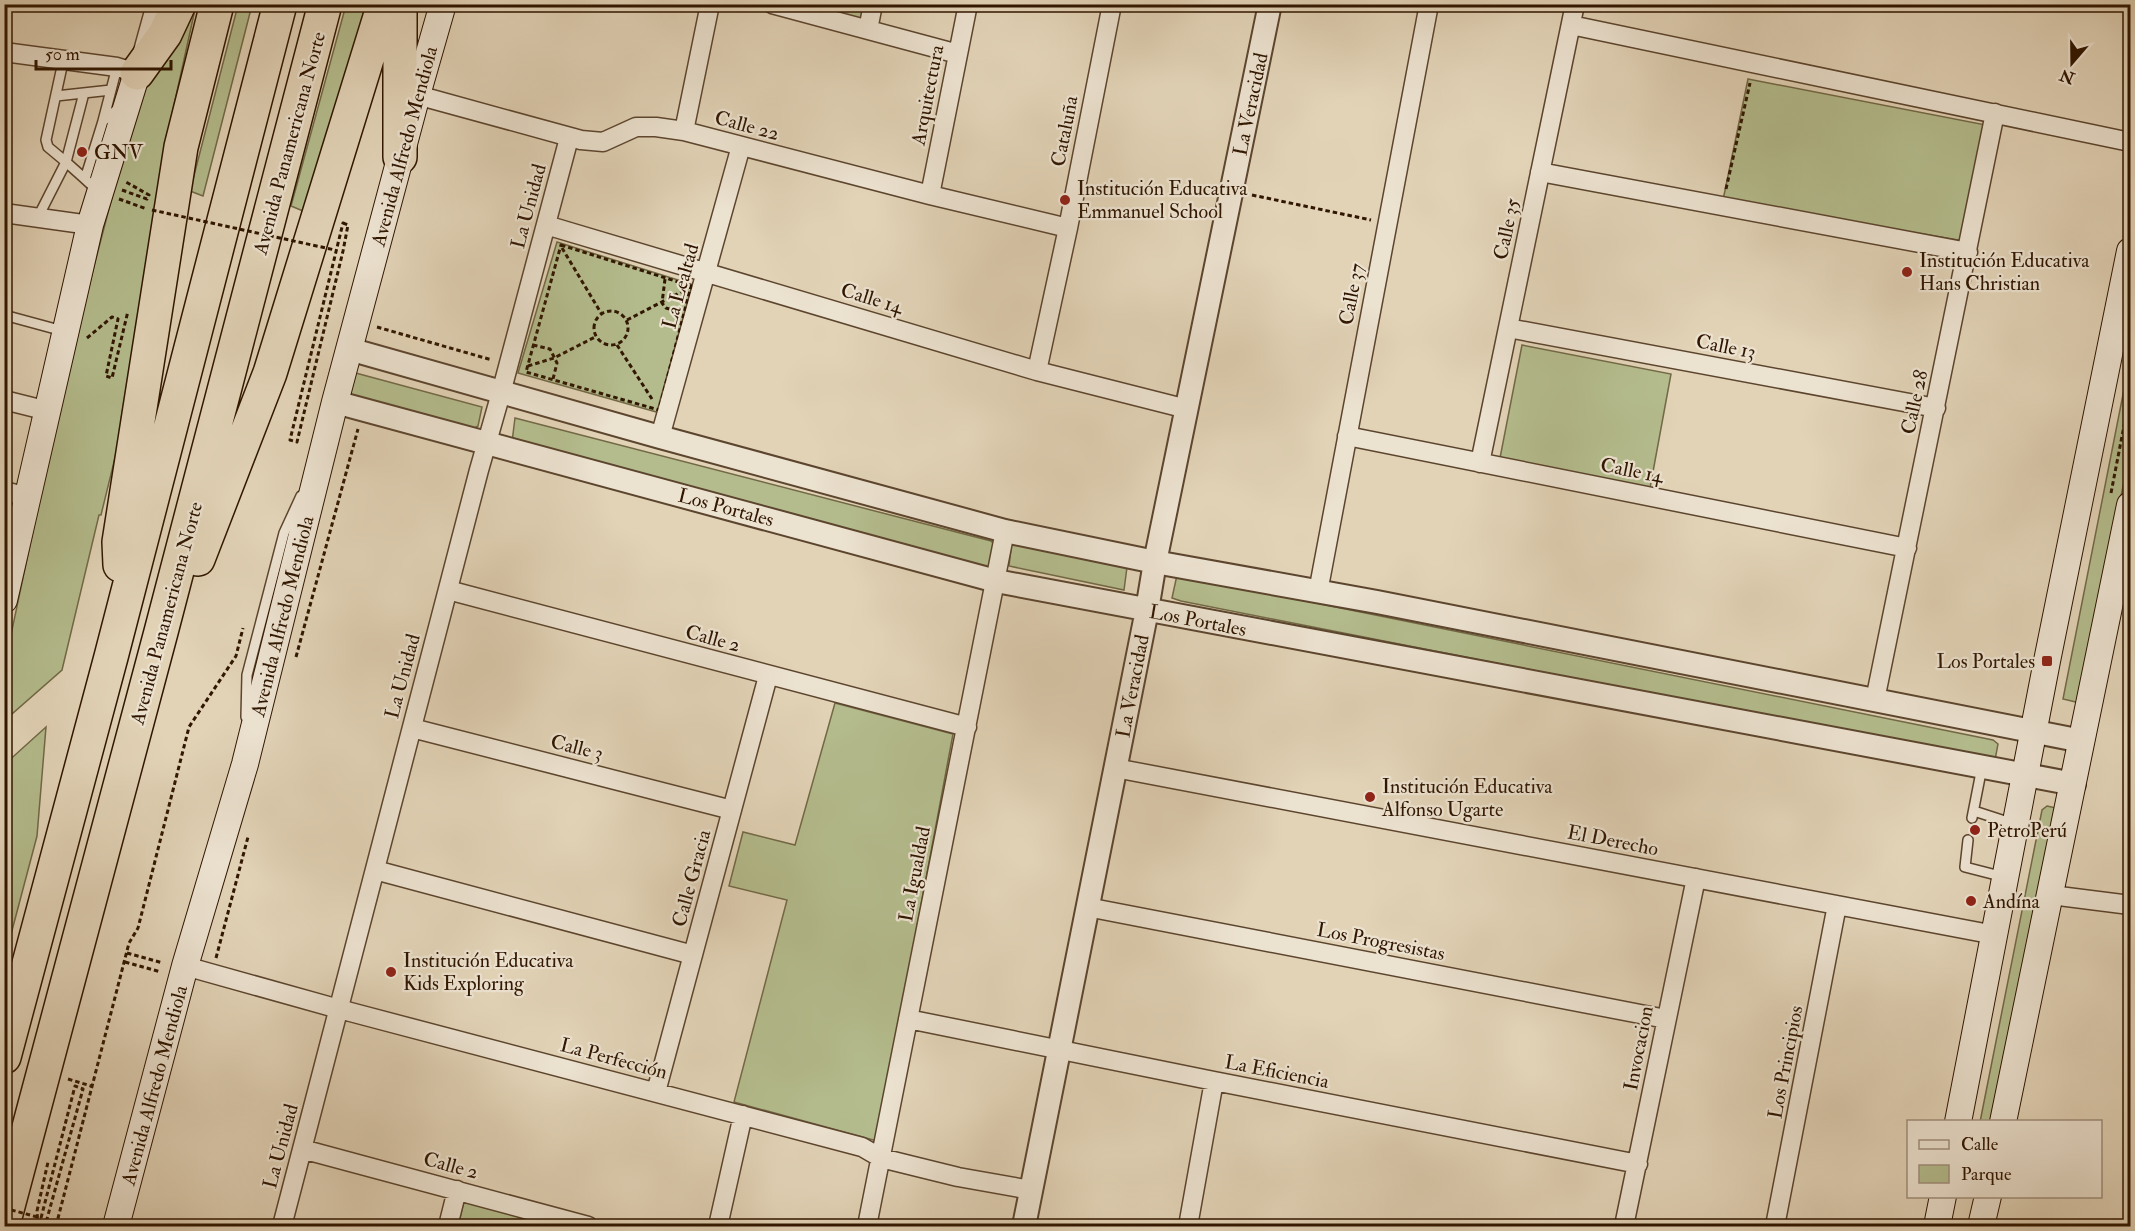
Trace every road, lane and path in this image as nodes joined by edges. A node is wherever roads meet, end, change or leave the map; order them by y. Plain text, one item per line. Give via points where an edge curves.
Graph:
1 (156, 4) edge
2 (179, 4) edge
3 (217, 4) edge
4 (280, 4) edge
5 (325, 4) edge
6 (384, 4) edge
7 (400, 4) edge
8 (443, 4) edge
9 (710, 4) edge
10 (772, 4) edge
11 (873, 4) edge
12 (968, 4) edge
13 (1112, 4) edge
14 (1270, 4) edge
15 (1429, 4) edge
16 (1575, 4) edge
17 (1571, 25) junction
18 (868, 30) junction
19 (4, 52) edge
20 (958, 54) junction
21 (63, 62) junction
22 (123, 83) junction
23 (1750, 83) dead end
24 (84, 93) junction
25 (417, 94) junction
26 (56, 96) junction
27 (1995, 113) junction
28 (103, 121) junction
29 (684, 132) junction
30 (570, 138) junction
31 (2130, 142) edge
32 (741, 146) junction
33 (400, 157) junction
34 (66, 162) junction
35 (1540, 172) junction
36 (124, 181) dead end
37 (93, 186) junction
38 (1232, 190) junction
39 (930, 195) junction
40 (1724, 197) dead end
41 (4, 213) edge
42 (38, 217) junction
43 (1388, 224) junction
44 (90, 225) junction
45 (546, 225) junction
46 (1068, 228) junction
47 (561, 245) junction
48 (335, 250) junction
49 (2130, 251) edge
50 (1968, 252) junction
51 (707, 272) junction
52 (665, 278) junction
53 (691, 286) junction
54 (662, 303) junction
55 (128, 311) dead end
56 (601, 313) junction
57 (684, 314) junction
58 (4, 315) edge
59 (627, 320) junction
60 (379, 328) dead end
61 (1508, 328) junction
62 (385, 329) junction
63 (383, 335) dead end
64 (596, 337) junction
65 (64, 340) junction
66 (533, 345) junction
67 (617, 345) junction
68 (349, 350) junction
69 (554, 358) junction
70 (508, 365) junction
71 (527, 366) junction
72 (1037, 371) junction
73 (553, 379) junction
74 (501, 393) junction
75 (4, 400) edge
76 (335, 402) junction
77 (1936, 408) junction
78 (1187, 409) junction
79 (659, 410) junction
80 (48, 411) junction
81 (1347, 436) junction
82 (660, 437) junction
83 (486, 442) junction
84 (1480, 463) junction
85 (16, 494) edge
86 (2130, 505) edge
87 (1005, 531) junction
88 (1907, 549) junction
89 (1155, 562) junction
90 (996, 581) junction
91 (6, 585) edge
92 (447, 590) junction
93 (1318, 592) junction
94 (124, 605) junction
95 (1147, 610) junction
96 (245, 621) dead end
97 (160, 636) junction
98 (768, 675) junction
99 (1875, 700) junction
100 (967, 727) junction
101 (412, 728) junction
102 (2034, 732) junction
103 (2082, 741) junction
104 (1982, 767) junction
105 (1115, 768) junction
106 (2025, 776) junction
107 (2074, 784) junction
108 (732, 810) junction
109 (2016, 824) junction
110 (1968, 840) dead end
111 (375, 870) junction
112 (1696, 878) junction
113 (2006, 878) junction
114 (2051, 895) junction
115 (1837, 905) junction
116 (2130, 905) edge
117 (1088, 907) junction
118 (1995, 935) junction
119 (127, 953) junction
120 (693, 955) junction
121 (125, 962) junction
122 (184, 971) junction
123 (339, 1009) junction
124 (908, 1019) junction
125 (1666, 1019) junction
126 (1059, 1050) junction
127 (4, 1057) edge
128 (66, 1079) dead end
129 (1214, 1082) junction
130 (91, 1086) junction
131 (656, 1092) junction
132 (742, 1115) junction
133 (1958, 1120) edge
134 (2003, 1120) edge
135 (302, 1149) junction
136 (880, 1158) junction
137 (1638, 1164) junction
138 (457, 1190) junction
139 (1031, 1190) junction
140 (1943, 1198) edge
141 (1988, 1198) edge
142 (4, 1208) edge
143 (10, 1219) edge
144 (1194, 1225) edge
145 (580, 1226) edge
146 (45, 1227) edge
147 (56, 1227) edge
148 (116, 1227) edge
149 (282, 1227) edge
150 (448, 1227) edge
151 (718, 1227) edge
152 (867, 1227) edge
153 (1024, 1227) edge
154 (1624, 1227) edge
155 (1775, 1227) edge
156 (1937, 1227) edge
157 (1981, 1227) edge

1 - 22 street
2 - 22 highway via 165,34
3 - 94 highway via 181,147 120,531
4 - 94 highway
5 - 97 highway, Avenida Panamericana Norte
6 - 97 highway via 270,373 204,548
7 - 33 highway
8 - 25 main road, Avenida Alfredo Mendiola
9 - 29 street
10 - 18 street
11 - 18 street
12 - 20 street, Arquitectura
13 - 46 street, Cataluña
14 - 38 street, La Veracidad
15 - 43 street, Calle 37
16 - 17 street, Calle 35
17 - 27 street
17 - 35 street, Calle 35
18 - 20 street
19 - 21 street
20 - 39 street, Arquitectura
21 - 22 street
21 - 26 lane
22 - 24 lane
22 - 28 lane
22 - 28 lane
22 - 37 main road
23 - 40 path
24 - 26 lane
24 - 34 lane
25 - 30 street, Calle 22
25 - 33 main road, Avenida Alfredo Mendiola
26 - 34 lane via 46,140 48,147
27 - 31 street
27 - 50 street, Calle 28
28 - 37 lane
29 - 30 street, Calle 22 via 636,127 603,142
29 - 32 street, Calle 22
30 - 45 street, La Unidad
32 - 39 street, Calle 22
32 - 51 street, La Lealtad
33 - 68 main road, Avenida Alfredo Mendiola
34 - 37 lane
34 - 42 lane
35 - 50 street
35 - 61 street, Calle 35
36 - 48 path, bridge via 148,197 122,190 119,200
37 - 44 main road
38 - 43 path
38 - 78 street, La Veracidad
39 - 46 street, Calle 22
41 - 42 street
42 - 44 street
43 - 81 street, Calle 37
44 - 65 main road
45 - 51 street, Calle 14
45 - 70 street, La Unidad
46 - 72 street, Cataluña
47 - 52 path
47 - 56 path
47 - 66 path
48 - 48 path via 290,440 297,442 348,225 342,223
49 - 102 main road
50 - 77 street, Calle 28
51 - 72 street, Calle 14
51 - 82 street, La Lealtad
52 - 53 path
52 - 54 path
53 - 54 path
53 - 57 path
54 - 57 path
54 - 59 path
55 - 65 path via 112,378 106,376 118,319 112,317 75,348
56 - 59 path via 616,311
56 - 64 path via 593,324
57 - 79 path
58 - 65 lane
59 - 67 path via 627,334
60 - 62 path
61 - 77 street, Calle 13
61 - 84 street, Calle 35
62 - 63 path
62 - 70 path
64 - 67 path via 605,345
64 - 69 path
65 - 80 main road
66 - 69 path via 550,349
66 - 71 path
67 - 79 path
68 - 74 street
68 - 76 main road, Avenida Alfredo Mendiola
69 - 71 path
69 - 73 path via 557,363
70 - 74 street, La Unidad
71 - 73 path via 526,372
72 - 78 street, Calle 14
73 - 79 path
74 - 82 street
74 - 83 street, La Unidad
75 - 80 street
76 - 83 street, Los Portales
76 - 122 main road, Avenida Alfredo Mendiola via 245,764
77 - 88 street, Calle 28
78 - 89 street, La Veracidad
80 - 85 main road
81 - 84 street, Calle 14
81 - 93 street, Calle 37
82 - 87 street
83 - 90 street, Los Portales
83 - 92 street, La Unidad
84 - 88 street, Calle 14
85 - 91 main road
86 - 103 main road
87 - 89 street
87 - 90 street, La Igualdad
88 - 99 street, Calle 28
89 - 93 street
89 - 95 street, La Veracidad
90 - 95 street, Los Portales
90 - 100 street, La Igualdad
92 - 98 street, Calle 2
92 - 101 street, La Unidad
93 - 99 street
94 - 127 highway
95 - 104 street, Los Portales
95 - 105 street, La Veracidad
96 - 119 path via 236,656 189,727 138,928
97 - 143 highway, Avenida Panamericana Norte via 16,1177
98 - 100 street, Calle 2
98 - 108 street, Calle Gracia
99 - 102 street
100 - 124 street, La Igualdad
101 - 108 street, Calle 3
101 - 111 street, La Unidad
102 - 103 street
102 - 106 main road
103 - 107 main road
104 - 106 street, Los Portales
104 - 109 lane via 1973,815
105 - 112 street, El Derecho
105 - 117 street, La Veracidad
106 - 107 street, Los Portales
106 - 109 main road
107 - 114 main road
108 - 120 street, Calle Gracia
109 - 113 main road
110 - 113 lane via 1965,867
111 - 120 street
111 - 123 street, La Unidad
112 - 115 street, El Derecho
112 - 125 street, Invocacion
113 - 118 main road
114 - 116 street
114 - 134 main road
115 - 118 street, El Derecho
115 - 155 street, Los Principios
117 - 125 street, Los Progresistas
117 - 126 street, La Veracidad
118 - 133 main road
119 - 121 path
119 - 122 path
120 - 131 street, Calle Gracia
121 - 122 path
121 - 130 path
122 - 123 street, La Perfección
122 - 148 main road, Avenida Alfredo Mendiola
123 - 131 street, La Perfección
123 - 135 street, La Unidad
124 - 126 street, La Eficiencia
124 - 136 street, La Igualdad
125 - 137 street, Invocacion
126 - 129 street, La Eficiencia
126 - 139 street, La Veracidad
128 - 130 path
129 - 137 street, La Eficiencia
129 - 144 street
130 - 147 path
131 - 132 street, La Perfección
132 - 136 street, La Perfección via 862,1147
132 - 151 street
135 - 138 street, Calle 2
135 - 149 street, La Unidad
136 - 139 street, La Perfección
136 - 152 street, La Igualdad
137 - 154 street, Invocacion
138 - 145 street, Calle 2
138 - 150 street
139 - 153 street, La Veracidad
140 - 156 main road
141 - 157 main road
142 - 146 path, bridge via 41,1218 75,1086 83,1089

